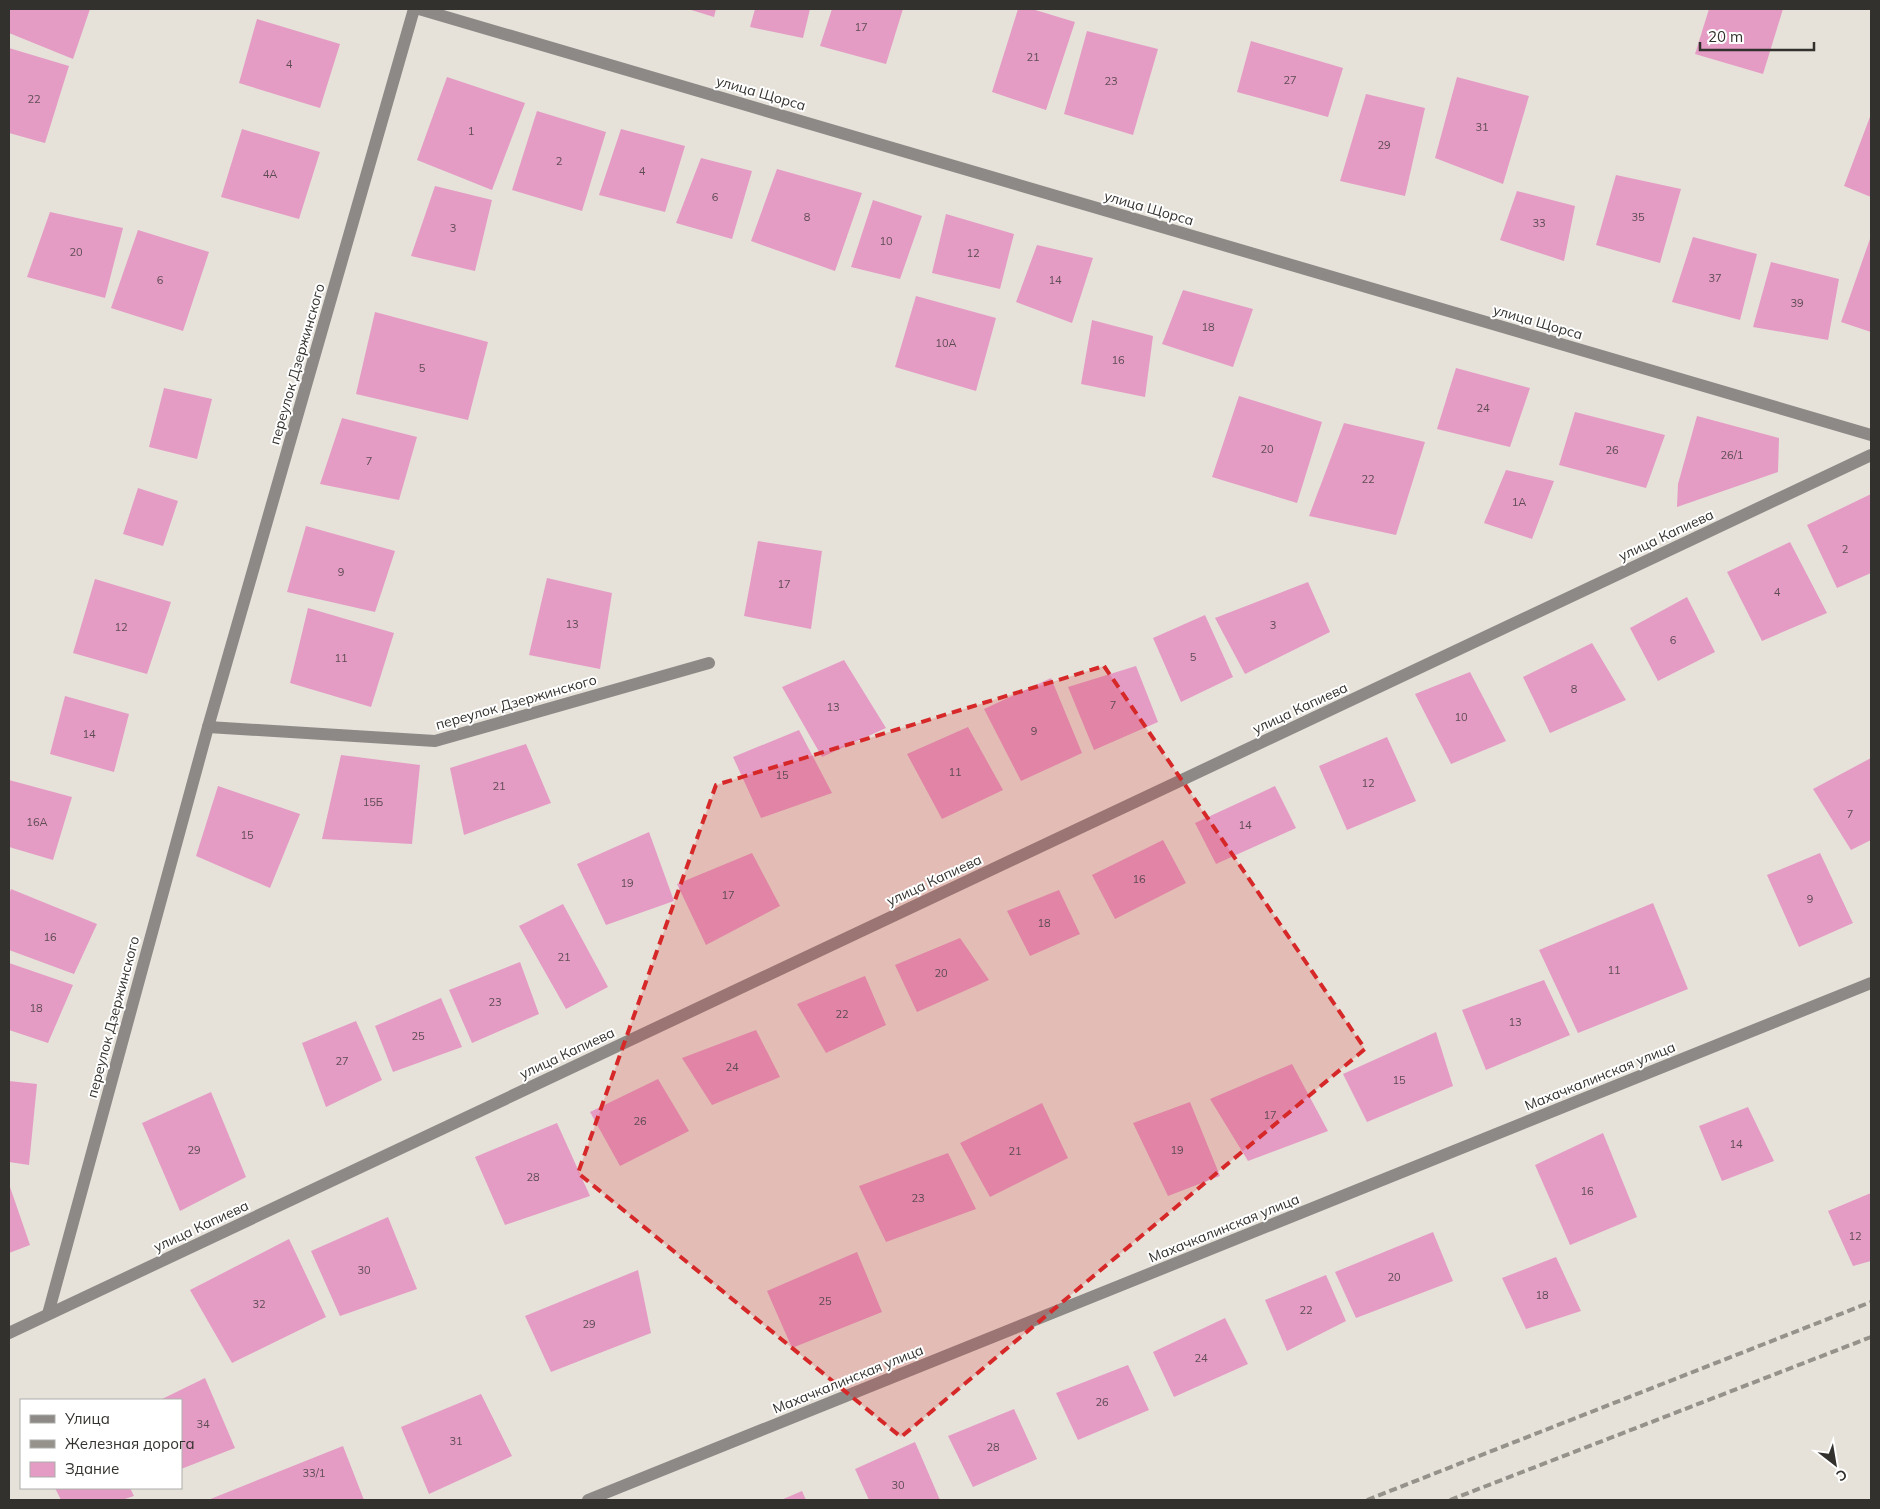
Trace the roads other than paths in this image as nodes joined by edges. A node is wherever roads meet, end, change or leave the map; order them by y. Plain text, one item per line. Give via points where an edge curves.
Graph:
1 (414, 9) edge
2 (419, 9) edge
3 (1871, 435) edge
4 (1871, 455) edge
5 (709, 663) dead end
6 (208, 727) junction
7 (1871, 983) edge
8 (48, 1314) junction
9 (9, 1333) edge
10 (588, 1500) edge

1 - 6 street, переулок Дзержинского
2 - 3 street, улица Щорса
4 - 8 street, улица Капиева
5 - 6 street, переулок Дзержинского via 435,741
6 - 8 street, переулок Дзержинского
7 - 10 street, Махачкалинская улица
8 - 9 street, улица Капиева

